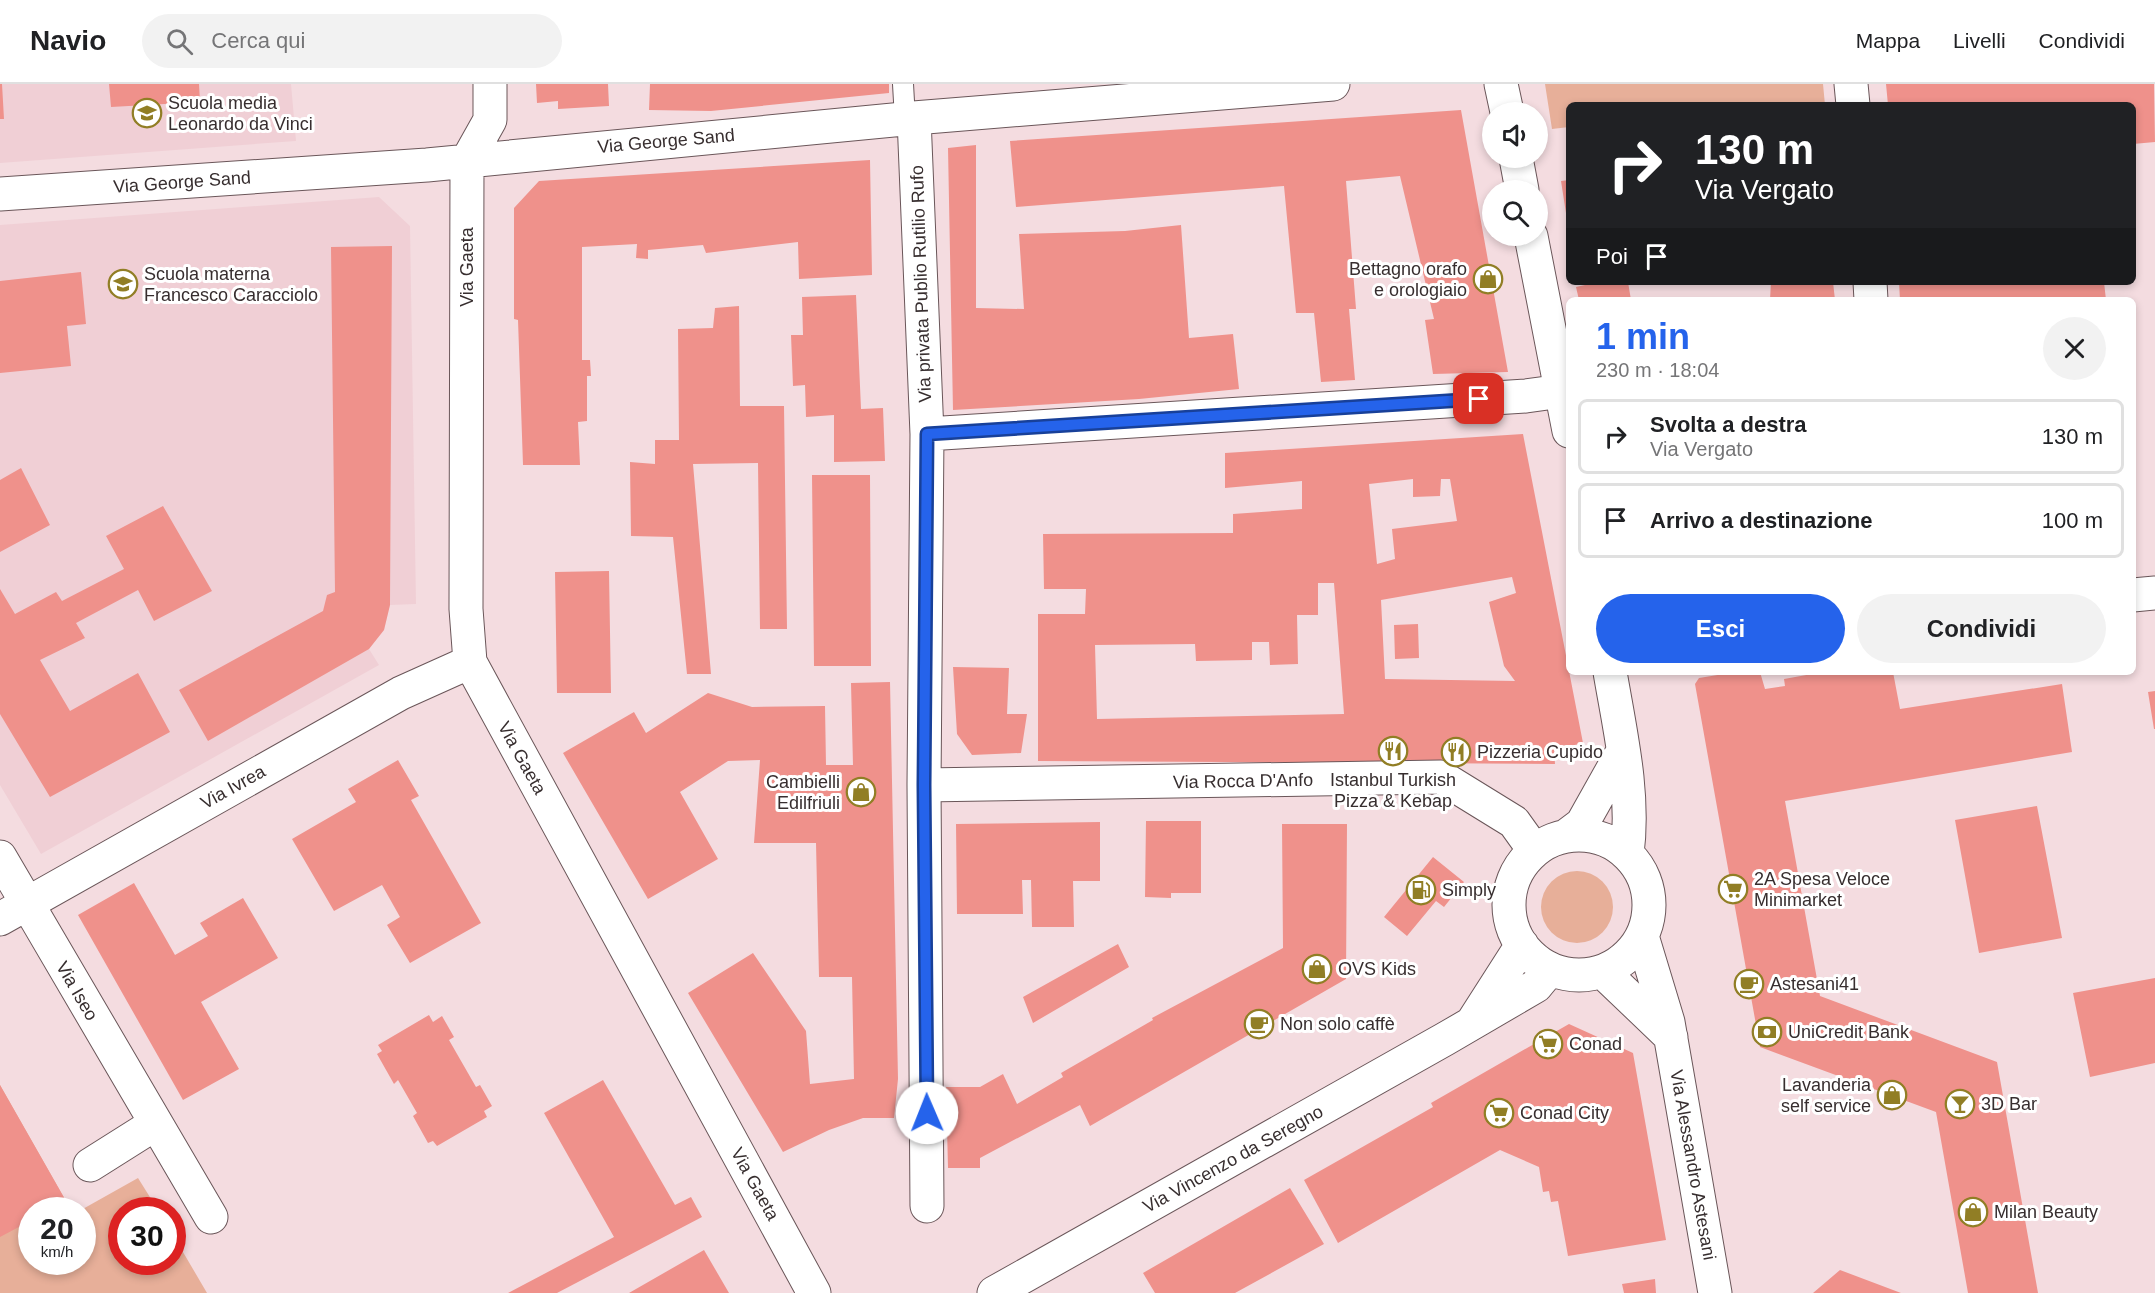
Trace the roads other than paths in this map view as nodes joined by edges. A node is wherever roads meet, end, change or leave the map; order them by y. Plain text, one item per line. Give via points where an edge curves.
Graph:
1 (490, 84) edge
2 (903, 84) edge
3 (1333, 84) edge
4 (1501, 84) edge
5 (1851, 84) edge
6 (1505, 102) edge
7 (1853, 102) edge
8 (909, 118) junction
9 (467, 161) junction
10 (0, 194) edge
11 (1533, 246) edge
12 (1562, 391) junction
13 (1566, 414) edge
14 (927, 434) junction
15 (2155, 593) edge
16 (2136, 595) edge
17 (470, 662) junction
18 (1611, 675) edge
19 (1623, 751) junction
20 (924, 785) junction
21 (1566, 836) junction
22 (1534, 850) junction
23 (1627, 854) junction
24 (0, 857) edge
25 (13, 912) edge
26 (1642, 936) junction
27 (1521, 945) junction
28 (1550, 969) junction
29 (1603, 972) junction
30 (1471, 1024) junction
31 (1671, 1037) junction
32 (155, 1124) junction
33 (90, 1165) dead end
34 (927, 1206) dead end
35 (211, 1217) dead end
36 (814, 1293) edge
37 (994, 1293) edge
38 (1715, 1293) edge

1 - 9 street via 490,120
2 - 8 lane
3 - 8 street, Via George Sand
4 - 6 street
5 - 7 street
8 - 9 street, Via George Sand
8 - 14 street, Via privata Publio Rutilio Rufo
9 - 10 street, Via George Sand
9 - 17 street, Via Gaeta via 466,609
11 - 12 street
12 - 13 street
12 - 14 street
14 - 20 street, Via privata Publio Rutilio Rufo
15 - 16 street
17 - 25 street, Via Ivrea via 401,693
17 - 36 street, Via Gaeta
18 - 19 street
19 - 21 street, Via Alessandro Astesani via 1582,824
19 - 23 street via 1631,828
20 - 22 street, Via Rocca D'Anfo via 1441,777 1514,822
20 - 34 street, Via privata Publio Rutilio Rufo
21 - 22 street, Via Alessandro Astesani
21 - 23 street, Via Alessandro Astesani via 1598,838
22 - 27 street, Via Alessandro Astesani via 1511,886 1508,906 1510,922
23 - 26 street, Via Alessandro Astesani via 1641,872 1648,893 1649,915
24 - 25 street, Via Iseo
25 - 32 street, Via Iseo
26 - 29 street, Via Alessandro Astesani via 1619,964
26 - 31 street, Via Alessandro Astesani
27 - 28 street, Via Alessandro Astesani
27 - 30 street, Via Vincenzo da Seregno
28 - 29 street, Via Alessandro Astesani via 1576,976
28 - 30 street, Via Vincenzo da Seregno via 1536,986
29 - 31 street
30 - 37 street, Via Vincenzo da Seregno
31 - 38 street, Via Alessandro Astesani
32 - 33 street
32 - 35 street, Via Iseo

